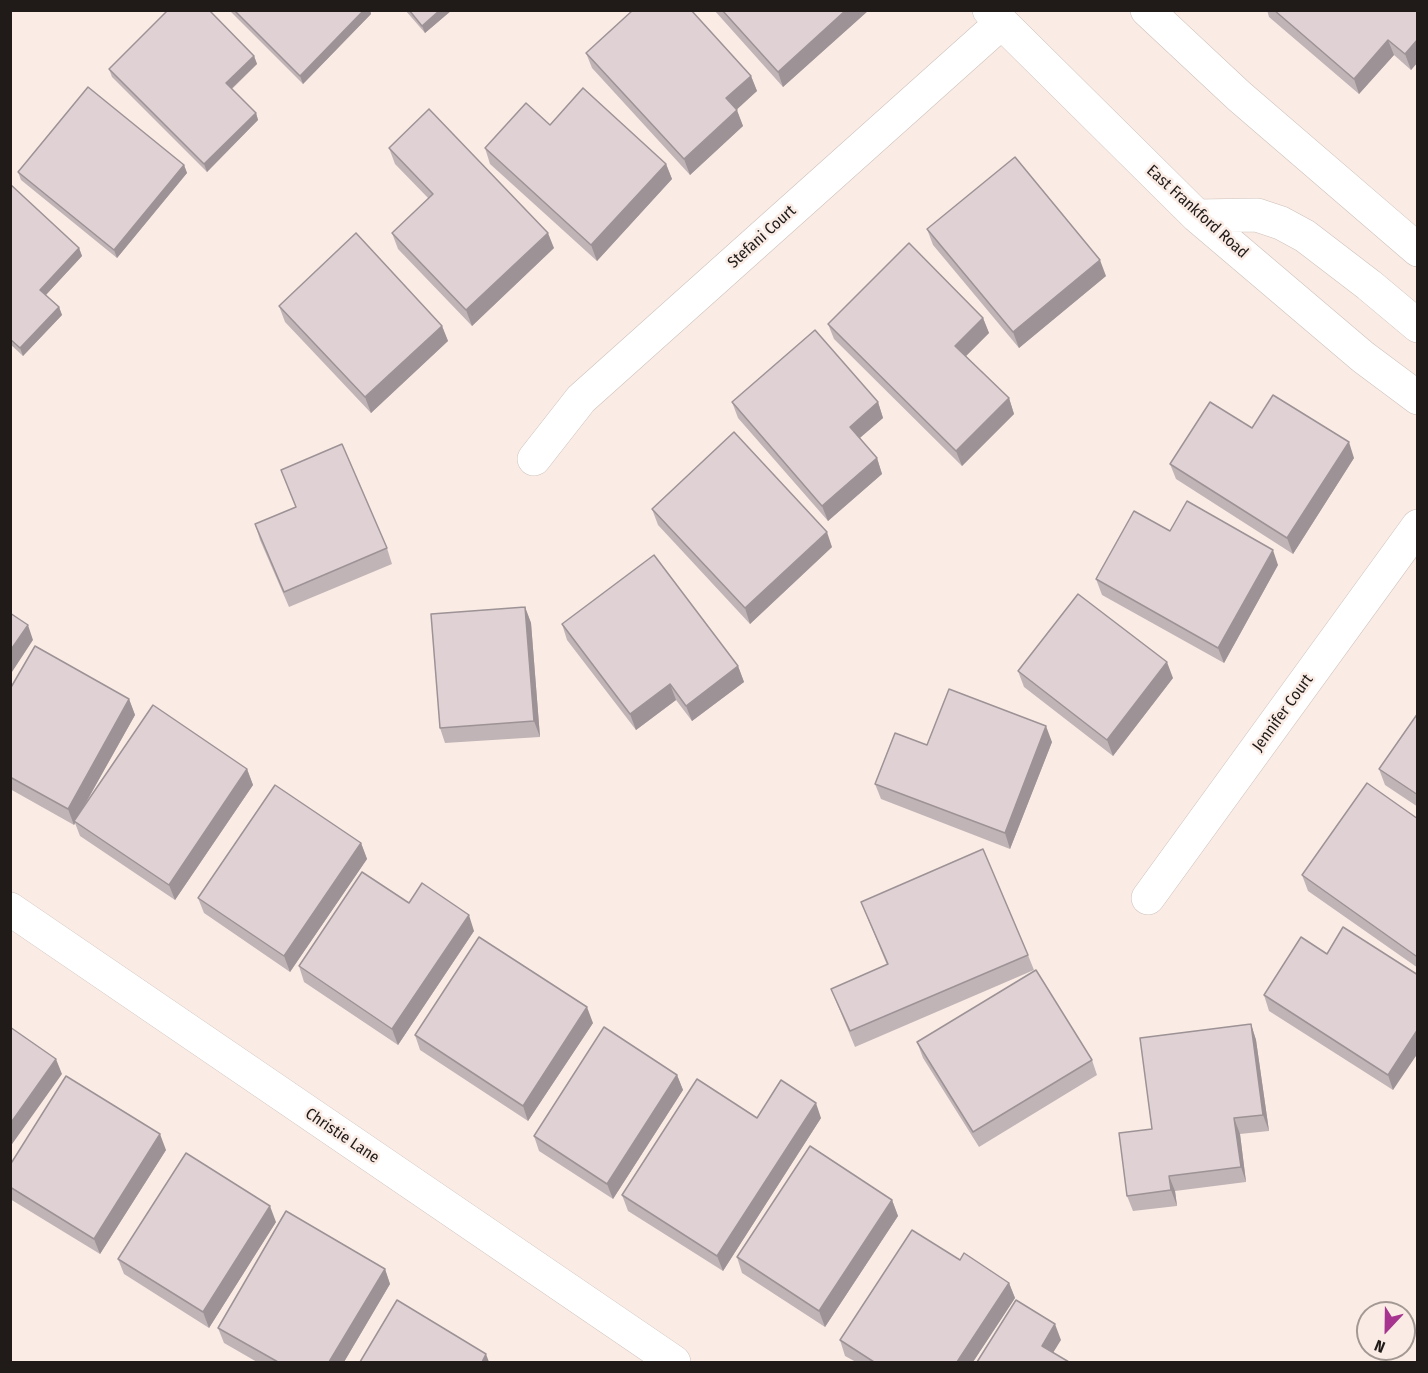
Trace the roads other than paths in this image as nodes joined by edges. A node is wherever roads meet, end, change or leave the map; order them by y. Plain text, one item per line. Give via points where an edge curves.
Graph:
1 (1147, 10) edge
2 (995, 17) edge
3 (1197, 216) junction
4 (1418, 249) edge
5 (1418, 326) edge
6 (1418, 398) edge
7 (534, 459) dead end
8 (1418, 526) edge
9 (1148, 898) dead end
10 (10, 909) edge
11 (674, 1362) edge

1 - 4 street via 1239,96
2 - 3 street, East Frankford Road
2 - 7 street, Stefani Court via 581,399
3 - 5 street via 1257,215 1281,223 1305,236
3 - 6 street, East Frankford Road via 1363,357
8 - 9 street, Jennifer Court
10 - 11 street, Christie Lane

